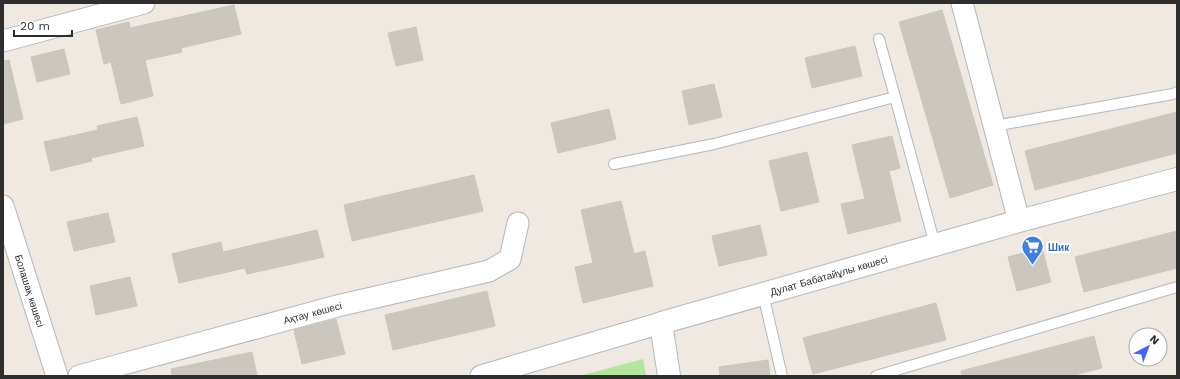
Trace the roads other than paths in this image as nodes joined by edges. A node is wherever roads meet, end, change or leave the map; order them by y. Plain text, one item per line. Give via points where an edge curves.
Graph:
1 (144, 3) edge
2 (962, 3) edge
3 (879, 39) dead end
4 (3, 41) edge
5 (1177, 92) edge
6 (894, 97) junction
7 (994, 126) junction
8 (614, 164) dead end
9 (1177, 179) edge
10 (3, 206) edge
11 (1019, 221) junction
12 (518, 223) dead end
13 (935, 245) junction
14 (1177, 287) edge
15 (763, 294) junction
16 (660, 323) junction
17 (57, 376) edge
18 (79, 376) edge
19 (481, 376) edge
20 (669, 376) edge
21 (782, 376) edge
22 (876, 376) edge

1 - 4 street
2 - 7 street
3 - 6 lane
5 - 7 lane
6 - 8 lane via 714,144
6 - 13 lane
7 - 11 street
9 - 11 street, Дулат Бабатайұлы көшесі
10 - 17 street, Болашақ көшесі
11 - 13 street, Дулат Бабатайұлы көшесі
12 - 18 street, Ақтау көшесі via 510,259 490,271 337,306
13 - 15 street, Дулат Бабатайұлы көшесі
14 - 22 lane
15 - 16 street, Дулат Бабатайұлы көшесі
15 - 21 lane
16 - 19 street, Дулат Бабатайұлы көшесі
16 - 20 street

